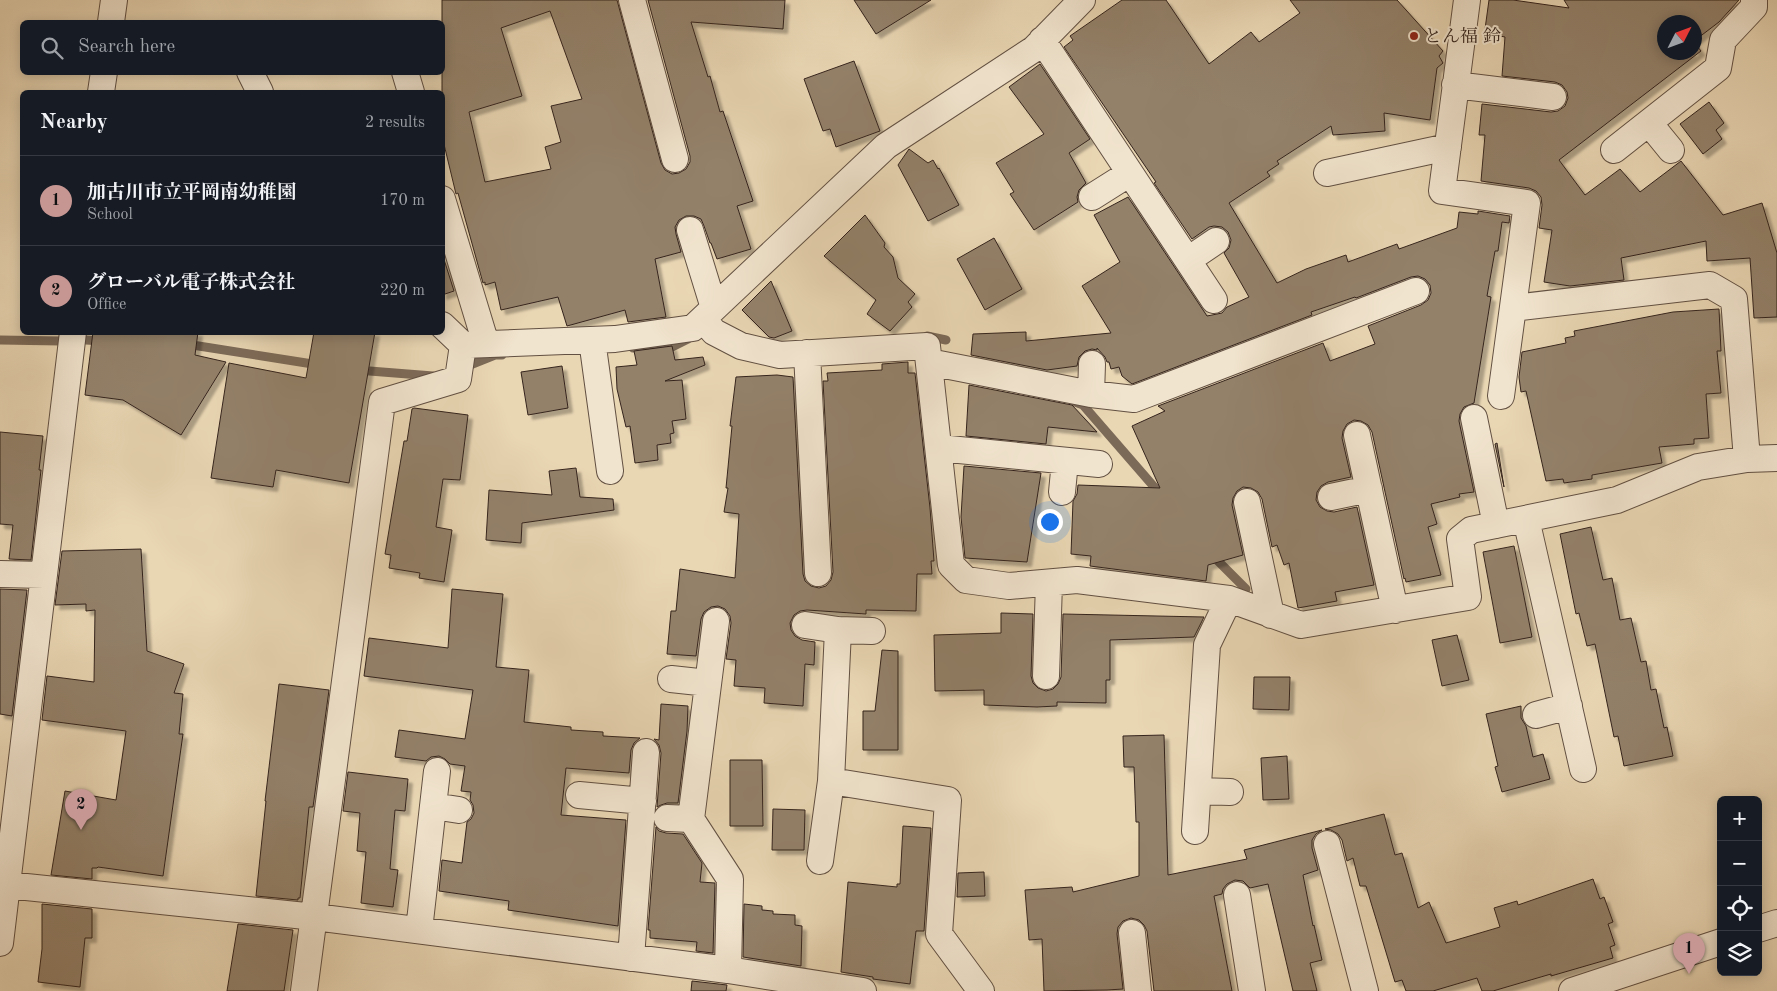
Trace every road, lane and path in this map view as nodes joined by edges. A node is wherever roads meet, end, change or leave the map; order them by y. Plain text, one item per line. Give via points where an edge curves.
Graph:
1 (114, 0) edge
2 (632, 0) edge
3 (1082, 0) edge
4 (1467, 0) edge
5 (1754, 0) edge
6 (111, 20) edge
7 (1042, 40) junction
8 (104, 75) edge
9 (252, 75) edge
10 (406, 75) edge
11 (1455, 85) junction
12 (101, 90) edge
13 (259, 90) edge
14 (410, 90) edge
15 (1553, 97) dead end
16 (1648, 122) junction
17 (1448, 147) junction
18 (1614, 150) dead end
19 (1671, 150) dead end
20 (675, 159) dead end
21 (1130, 173) junction
22 (1327, 173) dead end
23 (1092, 197) dead end
24 (445, 212) edge
25 (690, 230) dead end
26 (1216, 241) dead end
27 (1188, 260) junction
28 (1416, 291) dead end
29 (1214, 300) dead end
30 (1513, 308) junction
31 (708, 313) junction
32 (445, 327) edge
33 (72, 335) edge
34 (592, 340) junction
35 (475, 344) junction
36 (807, 354) junction
37 (929, 362) junction
38 (1092, 364) dead end
39 (1091, 394) junction
40 (1502, 396) dead end
41 (1474, 418) dead end
42 (1356, 435) dead end
43 (938, 448) junction
44 (1777, 458) edge
45 (1747, 459) junction
46 (1065, 461) junction
47 (1099, 464) dead end
48 (610, 471) dead end
49 (1368, 489) junction
50 (1062, 492) dead end
51 (1331, 496) dead end
52 (1247, 502) dead end
53 (1526, 519) junction
54 (1496, 525) junction
55 (818, 573) dead end
56 (0, 574) edge
57 (44, 576) junction
58 (1048, 583) junction
59 (1229, 600) junction
60 (1395, 610) junction
61 (1271, 614) junction
62 (716, 621) dead end
63 (805, 625) dead end
64 (838, 630) junction
65 (872, 631) dead end
66 (1046, 676) dead end
67 (671, 678) dead end
68 (708, 683) junction
69 (1569, 706) junction
70 (1536, 715) dead end
71 (646, 752) dead end
72 (1583, 769) dead end
73 (437, 770) dead end
74 (831, 782) junction
75 (1198, 791) junction
76 (1230, 792) dead end
77 (579, 795) dead end
78 (643, 801) junction
79 (433, 806) junction
80 (459, 810) dead end
81 (1195, 831) dead end
82 (1327, 844) dead end
83 (820, 861) dead end
84 (4, 884) edge
85 (1237, 895) dead end
86 (315, 917) junction
87 (1777, 923) edge
88 (1762, 928) edge
89 (419, 930) junction
90 (1132, 933) dead end
91 (0, 943) edge
92 (1717, 943) edge
93 (631, 958) junction
94 (728, 970) junction
95 (304, 991) edge
96 (863, 991) edge
97 (981, 991) edge
98 (1138, 991) edge
99 (1252, 991) edge
100 (1365, 991) edge
101 (1572, 991) edge

1 - 6 street
2 - 20 street
3 - 7 street
4 - 11 street
5 - 16 street via 1754,6 1723,40 1718,68
7 - 21 street
7 - 31 street via 1034,49 886,146
8 - 12 street
9 - 13 street
10 - 14 street
11 - 15 street
11 - 17 street
16 - 18 street
16 - 19 street
17 - 22 street
17 - 30 street via 1442,191 1527,203
21 - 23 street
21 - 27 street
24 - 35 street
25 - 31 street
26 - 27 street
27 - 29 street
28 - 39 street via 1338,309 1198,363 1134,399
30 - 40 street
30 - 45 street via 1710,286 1734,299
31 - 34 street via 693,328
31 - 36 street via 714,332 741,346 780,355
32 - 35 street
33 - 57 street
34 - 35 street
34 - 48 street
35 - 86 street via 458,379 382,402
36 - 37 street via 927,346
36 - 55 street
37 - 39 street
37 - 43 street
38 - 39 street
41 - 54 street
42 - 49 street
43 - 46 street
43 - 58 street via 951,565 966,580 1009,586
44 - 45 street
45 - 53 street via 1698,467 1617,500
46 - 47 street
46 - 50 street
49 - 51 street
49 - 60 street
52 - 61 street
53 - 54 street
53 - 69 street
54 - 60 street via 1471,530 1460,539 1468,597
56 - 57 street
57 - 84 street
58 - 59 street via 1077,580
58 - 66 street
59 - 61 street
59 - 75 street via 1207,646
60 - 61 street via 1301,625
62 - 68 street
63 - 64 street
64 - 65 street
64 - 74 street
67 - 68 street
68 - 94 street via 679,819 730,879
69 - 70 street
69 - 72 street
71 - 78 street
73 - 79 street
74 - 83 street
74 - 97 street via 948,800 939,934
75 - 76 street
75 - 81 street
77 - 78 street
78 - 93 street
79 - 80 street
79 - 89 street
82 - 100 street
84 - 86 street
84 - 91 street
85 - 99 street
86 - 89 street
86 - 95 street
87 - 88 street
89 - 93 street
90 - 98 street
92 - 101 street
93 - 94 street
94 - 96 street

